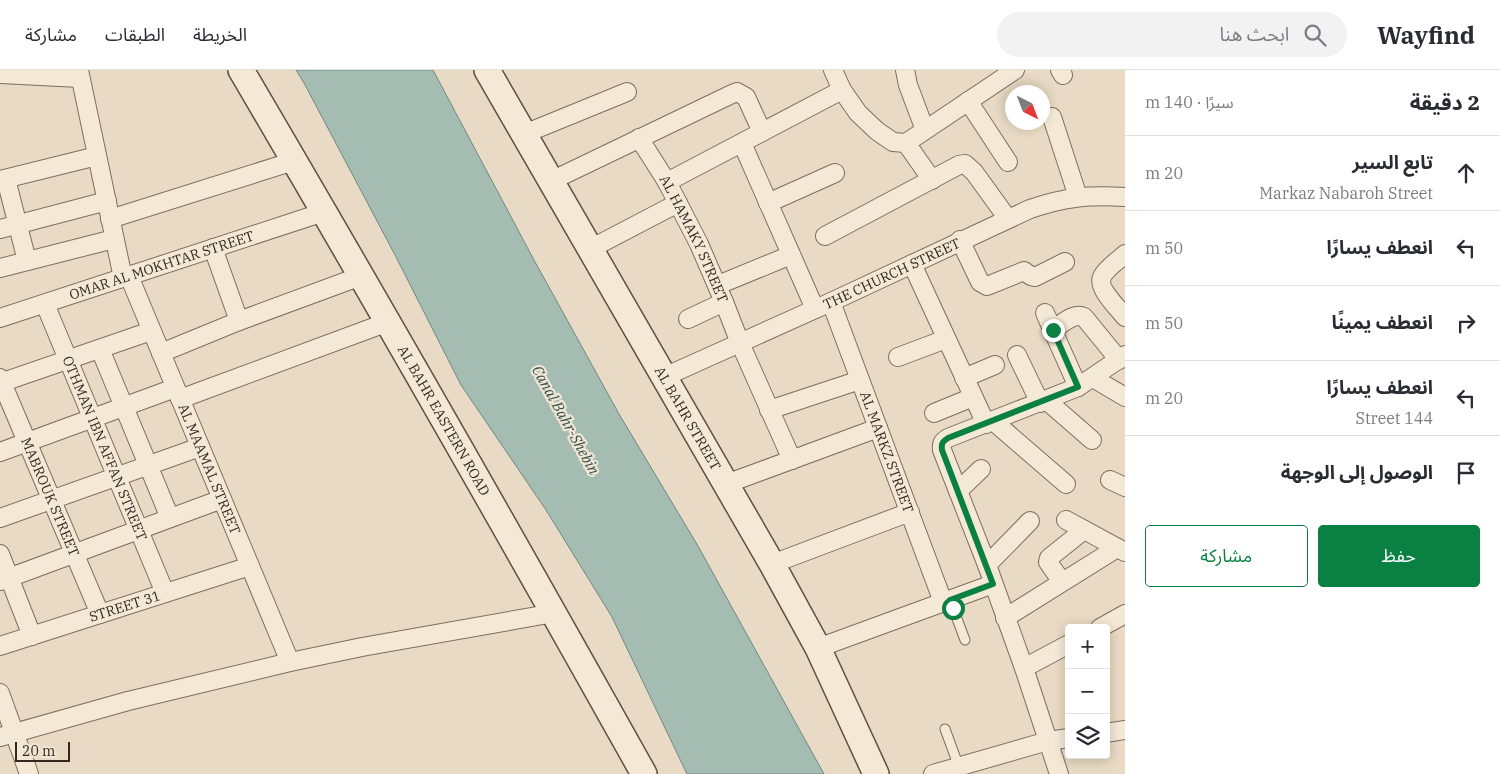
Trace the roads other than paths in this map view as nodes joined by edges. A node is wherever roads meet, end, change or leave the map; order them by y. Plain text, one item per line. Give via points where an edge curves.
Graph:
1 (241, 70) edge
2 (487, 70) edge
3 (833, 70) edge
4 (905, 70) edge
5 (1015, 70) edge
6 (0, 74) edge
7 (79, 74) edge
8 (842, 90) junction
9 (627, 92) dead end
10 (968, 101) junction
11 (1052, 117) dead end
12 (925, 130) junction
13 (762, 132) junction
14 (524, 134) junction
15 (639, 138) junction
16 (900, 142) junction
17 (742, 143) junction
18 (97, 156) junction
19 (294, 161) junction
20 (1008, 162) dead end
21 (835, 173) dead end
22 (3, 180) edge
23 (932, 180) junction
24 (551, 181) junction
25 (667, 182) junction
26 (1078, 197) junction
27 (1125, 197) edge
28 (107, 201) junction
29 (678, 203) junction
30 (768, 203) junction
31 (324, 212) junction
32 (110, 219) junction
33 (1008, 219) junction
34 (18, 224) junction
35 (0, 229) edge
36 (825, 236) dead end
37 (114, 239) junction
38 (960, 240) junction
39 (213, 248) junction
40 (590, 249) junction
41 (1125, 254) edge
42 (791, 255) junction
43 (27, 261) junction
44 (1065, 262) dead end
45 (912, 264) junction
46 (0, 268) edge
47 (361, 276) junction
48 (126, 277) junction
49 (718, 285) junction
50 (724, 302) junction
51 (45, 304) junction
52 (823, 305) junction
53 (1045, 313) dead end
54 (1125, 317) edge
55 (0, 318) edge
56 (688, 319) dead end
57 (239, 321) junction
58 (388, 322) junction
59 (151, 330) junction
60 (1053, 330) junction
61 (946, 339) junction
62 (740, 343) junction
63 (100, 349) junction
64 (161, 353) junction
65 (1017, 355) dead end
66 (898, 357) dead end
67 (1122, 357) edge
68 (68, 360) junction
69 (994, 365) dead end
70 (664, 377) junction
71 (964, 378) junction
72 (1093, 378) junction
73 (860, 380) junction
74 (1, 381) edge
75 (1078, 387) junction
76 (178, 394) junction
77 (973, 397) junction
78 (1125, 397) edge
79 (1043, 402) junction
80 (124, 407) junction
81 (770, 410) junction
82 (934, 413) dead end
83 (92, 418) junction
84 (990, 422) junction
85 (878, 428) junction
86 (1092, 440) dead end
87 (27, 442) junction
88 (200, 447) junction
89 (0, 452) edge
90 (792, 460) junction
91 (148, 465) junction
92 (981, 469) dead end
93 (116, 477) junction
94 (726, 484) junction
95 (1066, 484) dead end
96 (958, 491) junction
97 (222, 499) junction
98 (51, 500) junction
99 (910, 512) junction
100 (0, 518) edge
101 (170, 518) junction
102 (1066, 520) dead end
103 (1030, 521) dead end
104 (139, 530) junction
105 (1084, 530) junction
106 (1121, 550) edge
107 (0, 554) edge
108 (74, 554) junction
109 (772, 564) junction
110 (987, 565) junction
111 (250, 566) junction
112 (4, 579) edge
113 (1062, 582) junction
114 (993, 584) junction
115 (165, 593) junction
116 (947, 601) junction
117 (554, 613) junction
118 (100, 614) junction
119 (1125, 614) edge
120 (1005, 618) junction
121 (1107, 624) edge
122 (32, 636) junction
123 (966, 640) dead end
124 (0, 646) edge
125 (1065, 646) edge
126 (818, 648) junction
127 (290, 662) junction
128 (1024, 668) junction
129 (0, 693) edge
130 (945, 729) dead end
131 (1125, 730) edge
132 (1110, 732) edge
133 (7, 734) edge
134 (1065, 739) edge
135 (1048, 741) junction
136 (959, 767) junction
137 (29, 774) edge
138 (644, 774) edge
139 (876, 774) edge
140 (933, 774) edge
141 (1059, 774) edge

1 - 19 street, AL BAHR EASTERN ROAD
2 - 14 street, AL BAHR STREET
3 - 8 street
4 - 12 street
5 - 10 street
6 - 7 street
7 - 18 street, AL MAAMAL STREET
8 - 13 street
8 - 16 street via 858,113 877,131
9 - 14 street
10 - 12 street
10 - 20 street
11 - 26 street
12 - 16 street
13 - 15 street via 746,97 737,92
13 - 17 street
14 - 24 street, AL BAHR STREET
15 - 24 street
15 - 25 street, AL HAMAKY STREET
16 - 23 street
17 - 25 street
17 - 30 street, AL MARKZ STREET
18 - 22 street
18 - 28 street, AL MAAMAL STREET
19 - 31 street, AL BAHR EASTERN ROAD
19 - 32 street
21 - 30 street
22 - 34 street
23 - 33 street via 965,164
23 - 36 street
24 - 40 street, AL BAHR STREET
25 - 29 street, AL HAMAKY STREET
26 - 27 street, THE CHURCH STREET
26 - 33 street, THE CHURCH STREET via 1052,201
28 - 32 street, AL MAAMAL STREET
28 - 34 street
29 - 40 street
29 - 49 street, AL HAMAKY STREET
30 - 42 street, AL MARKZ STREET
31 - 39 street, OMAR AL MOKHTAR STREET
31 - 47 street, AL BAHR EASTERN ROAD
32 - 37 street, AL MAAMAL STREET
33 - 38 street, THE CHURCH STREET
34 - 35 street
34 - 43 street
37 - 43 street
37 - 48 street, AL MAAMAL STREET
38 - 44 street via 980,282 987,286 1024,271 1035,277
38 - 45 street, THE CHURCH STREET
39 - 48 street, OMAR AL MOKHTAR STREET
39 - 57 street
40 - 70 street, AL BAHR STREET
41 - 54 street via 1106,271 1100,282
42 - 49 street
42 - 52 street, AL MARKZ STREET
43 - 46 street
45 - 52 street, THE CHURCH STREET
45 - 61 street
47 - 57 street
47 - 58 street, AL BAHR EASTERN ROAD
48 - 51 street, OMAR AL MOKHTAR STREET
48 - 59 street, AL MAAMAL STREET
49 - 50 street, AL HAMAKY STREET
50 - 56 street
50 - 62 street, AL HAMAKY STREET
51 - 55 street, OMAR AL MOKHTAR STREET
51 - 68 street, OTHMAN IBN AFFAN STREET
52 - 62 street, THE CHURCH STREET
52 - 73 street, AL MARKZ STREET
53 - 60 street
57 - 64 street
58 - 76 street
58 - 117 street, AL BAHR EASTERN ROAD
59 - 63 street
59 - 64 street, AL MAAMAL STREET
60 - 67 street via 1079,315
60 - 75 street
61 - 66 street
61 - 71 street
62 - 70 street, THE CHURCH STREET
62 - 81 street, AL HAMAKY STREET
63 - 68 street
63 - 80 street
64 - 76 street, AL MAAMAL STREET
65 - 79 street
67 - 72 street
68 - 74 street
68 - 83 street, OTHMAN IBN AFFAN STREET
69 - 71 street
70 - 94 street, AL BAHR STREET
71 - 77 street
72 - 75 street
72 - 78 street
73 - 81 street
73 - 85 street, AL MARKZ STREET
74 - 87 street, MABROUK STREET
75 - 79 street
76 - 80 street
76 - 88 street, AL MAAMAL STREET
77 - 82 street
77 - 84 street
79 - 84 street
79 - 86 street
80 - 83 street
80 - 91 street
81 - 90 street, AL HAMAKY STREET
83 - 87 street
83 - 93 street, OTHMAN IBN AFFAN STREET
84 - 95 street
84 - 96 street via 943,440 942,450
85 - 90 street
85 - 99 street, AL MARKZ STREET
87 - 89 street
87 - 98 street, MABROUK STREET
88 - 91 street
88 - 97 street, AL MAAMAL STREET
90 - 94 street
91 - 93 street
91 - 101 street
92 - 96 street
93 - 98 street
93 - 104 street, OTHMAN IBN AFFAN STREET
94 - 109 street, AL BAHR STREET
96 - 110 street
97 - 101 street
97 - 111 street, AL MAAMAL STREET
98 - 100 street
98 - 108 street, MABROUK STREET
99 - 109 street
99 - 116 street, AL MARKZ STREET
101 - 104 street
102 - 105 street
103 - 110 street
104 - 108 street
104 - 115 street, OTHMAN IBN AFFAN STREET
105 - 106 street
105 - 113 street via 1049,558 1048,562
106 - 113 street
107 - 112 street
108 - 112 street
108 - 118 street, MABROUK STREET
109 - 126 street, AL BAHR STREET
110 - 114 street
111 - 115 street, STREET 31
111 - 127 street, AL MAAMAL STREET
112 - 122 street
113 - 120 street
114 - 116 street
114 - 120 street
115 - 118 street, STREET 31
116 - 123 lane
116 - 126 street
117 - 127 street
117 - 138 street, AL BAHR EASTERN ROAD
118 - 122 street, STREET 31
119 - 121 street
120 - 128 street
122 - 124 street, STREET 31
125 - 128 street
126 - 139 street, AL BAHR STREET
127 - 133 street
128 - 135 street
129 - 133 street
130 - 136 lane
131 - 132 street
133 - 137 street
134 - 135 street
135 - 136 street
135 - 141 street
136 - 140 street

